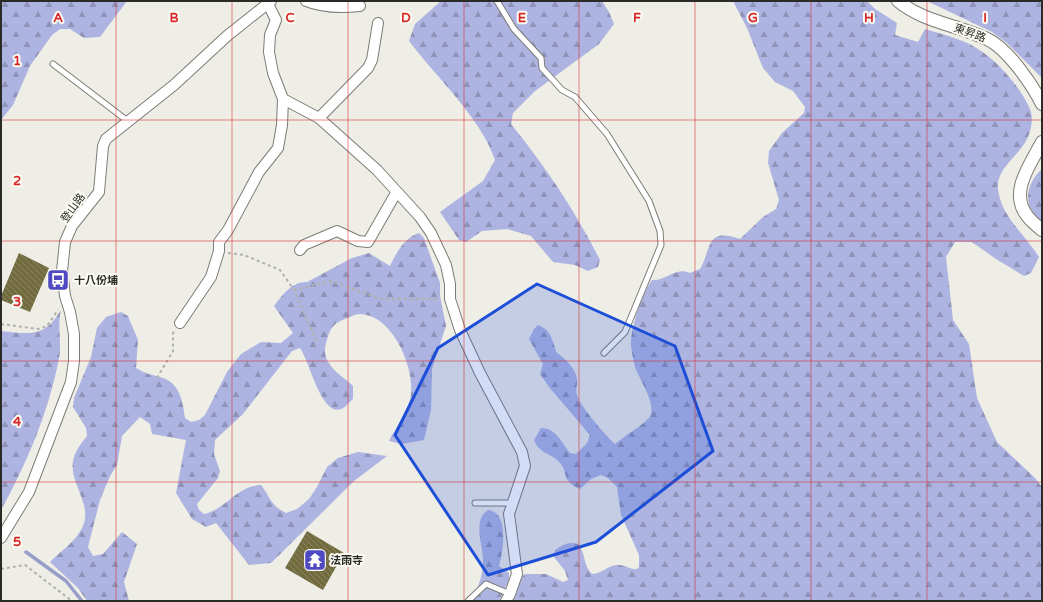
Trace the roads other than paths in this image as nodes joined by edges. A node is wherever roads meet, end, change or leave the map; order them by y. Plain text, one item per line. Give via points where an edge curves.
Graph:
1 (306, 1) edge
2 (496, 1) edge
3 (898, 1) edge
4 (270, 3) edge
5 (360, 6) dead end
6 (378, 23) dead end
7 (53, 64) dead end
8 (283, 98) junction
9 (1042, 104) edge
10 (319, 118) junction
11 (129, 122) junction
12 (1042, 142) edge
13 (396, 193) junction
14 (1042, 230) edge
15 (300, 250) dead end
16 (180, 323) road end
17 (604, 353) dead end
18 (512, 503) junction
19 (475, 504) dead end
20 (1, 538) edge
21 (508, 598) edge
22 (468, 601) edge

1 - 5 street via 316,5 343,8
2 - 17 lane via 514,29 541,58 542,68 562,90 575,96 607,134 649,201 660,231 662,245 625,332
3 - 9 street, 東昇路 via 906,8 931,20 989,39 1012,60
4 - 8 street via 276,20 270,35 269,52 273,73
4 - 11 street, 登山路 via 227,36
6 - 10 street via 372,60 368,68
7 - 11 lane
8 - 10 street
8 - 16 street via 278,148 259,172 219,242 219,251 211,277
10 - 13 street via 377,170
11 - 20 street, 登山路 via 106,139 103,146 99,192 72,226 65,242 62,271 64,296 74,334 71,382 29,492
12 - 14 street via 1021,182 1019,194 1021,206 1028,217
13 - 15 street via 368,242 358,241 337,230 304,245
13 - 18 street via 420,217 431,233 446,265 450,299 460,330 522,452 525,466
18 - 19 lane
18 - 21 street via 509,514 517,574
21 - 22 lane via 486,584

